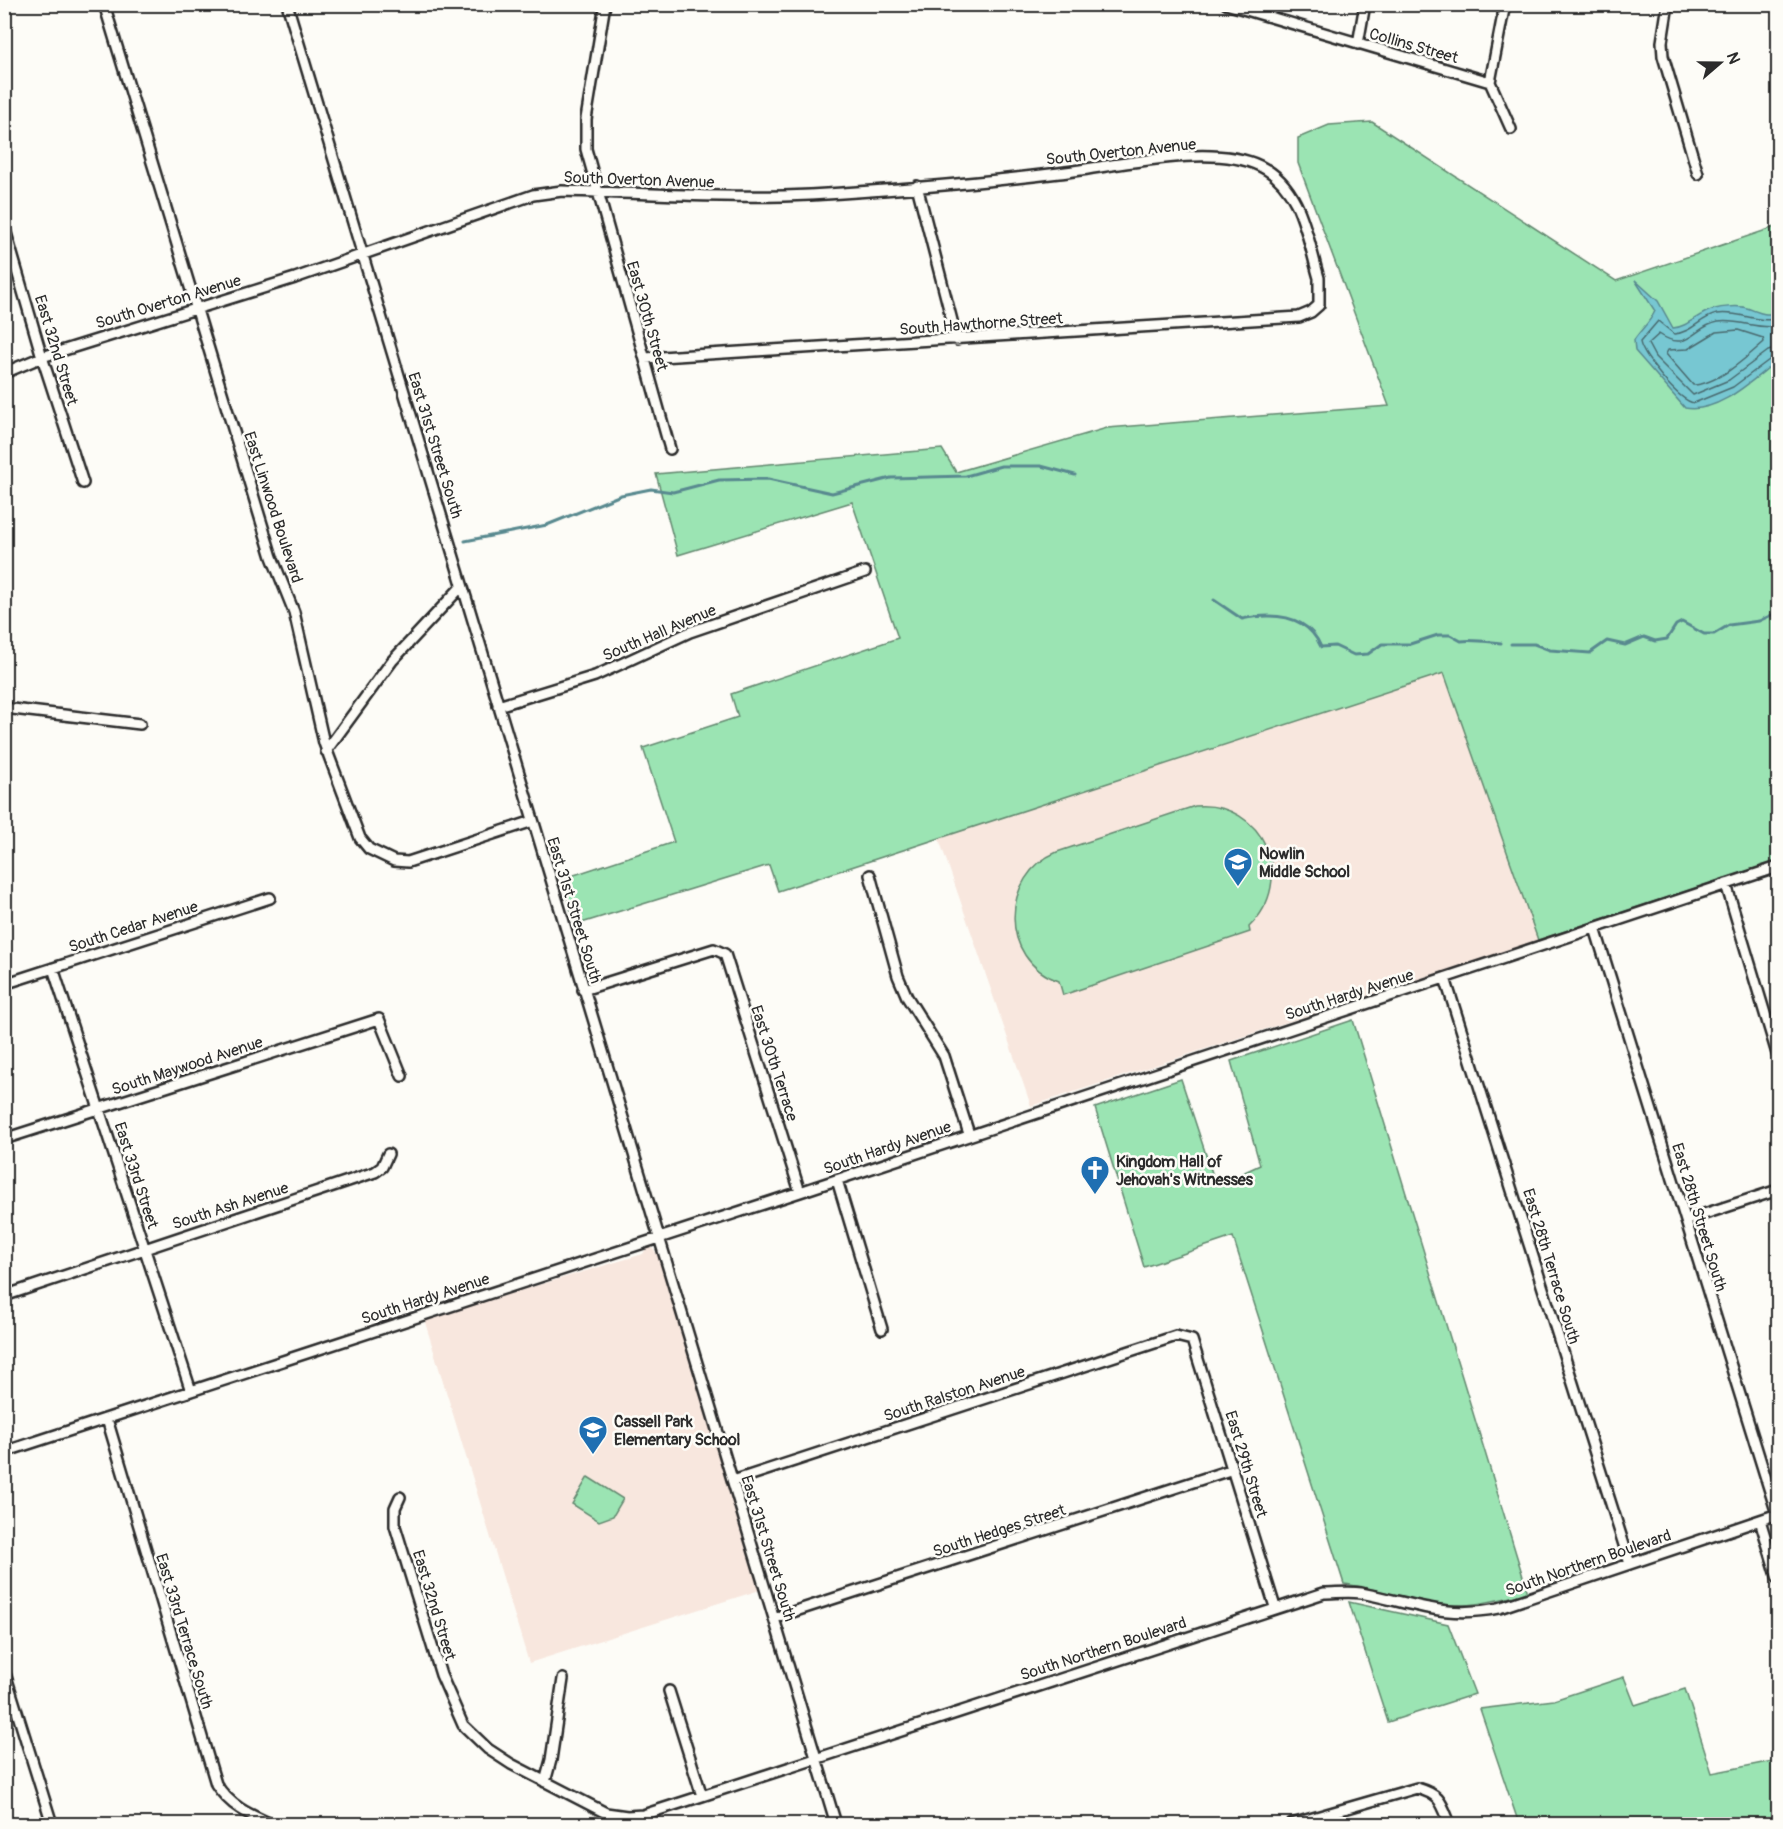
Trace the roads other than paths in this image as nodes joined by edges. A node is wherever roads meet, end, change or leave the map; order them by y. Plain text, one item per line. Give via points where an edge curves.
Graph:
1 (104, 4) edge
2 (287, 4) edge
3 (605, 4) edge
4 (1365, 4) edge
5 (1505, 4) edge
6 (1668, 4) edge
7 (1226, 5) edge
8 (1358, 44) junction
9 (1490, 82) junction
10 (1511, 129) dead end
11 (1698, 174) dead end
12 (917, 186) junction
13 (596, 192) junction
14 (4, 226) edge
15 (363, 254) junction
16 (1317, 307) joint
17 (197, 308) junction
18 (957, 340) junction
19 (42, 357) junction
20 (645, 358) junction
21 (4, 373) edge
22 (669, 449) dead end
23 (83, 483) dead end
24 (865, 572) dead end
25 (462, 585) junction
26 (498, 706) junction
27 (4, 708) edge
28 (140, 724) dead end
29 (327, 751) junction
30 (533, 820) junction
31 (1779, 867) edge
32 (870, 875) dead end
33 (1726, 884) junction
34 (270, 898) dead end
35 (1595, 928) junction
36 (53, 968) junction
37 (1446, 978) junction
38 (4, 984) edge
39 (583, 990) junction
40 (1779, 1056) edge
41 (402, 1076) dead end
42 (100, 1109) junction
43 (969, 1134) junction
44 (4, 1139) edge
45 (388, 1154) dead end
46 (837, 1180) junction
47 (1779, 1190) edge
48 (800, 1192) junction
49 (1686, 1221) junction
50 (659, 1238) junction
51 (145, 1249) junction
52 (4, 1296) edge
53 (882, 1329) dead end
54 (1184, 1336) joint
55 (191, 1391) junction
56 (107, 1419) junction
57 (4, 1452) edge
58 (1233, 1469) junction
59 (733, 1481) junction
60 (400, 1497) dead end
61 (1778, 1514) edge
62 (1760, 1520) junction
63 (1630, 1564) junction
64 (1779, 1579) edge
65 (1275, 1607) junction
66 (774, 1618) junction
67 (4, 1670) edge
68 (563, 1679) dead end
69 (669, 1691) dead end
70 (460, 1720) joint
71 (816, 1759) junction
72 (545, 1782) junction
73 (702, 1796) junction
74 (52, 1824) edge
75 (271, 1824) edge
76 (836, 1824) edge
77 (1292, 1824) edge
78 (1450, 1824) edge

1 - 17 street, East Linwood Boulevard
2 - 15 street, East 31st Street South
3 - 13 street, East 30th Street via 585,118 586,149
4 - 8 street
5 - 9 street
6 - 11 street via 1663,56
7 - 8 street, Collins Street
8 - 9 street, Collins Street
9 - 10 street
12 - 13 street, South Overton Avenue via 750,197
12 - 16 street, South Overton Avenue via 1179,157 1244,160 1263,167 1283,182 1298,208 1319,278
12 - 18 street
13 - 15 street, South Overton Avenue via 533,195
13 - 20 street, East 30th Street
14 - 19 street, East 32nd Street
15 - 17 street, South Overton Avenue
15 - 25 street, East 31st Street South
16 - 18 street, South Hawthorne Street via 1299,317
17 - 19 street, South Overton Avenue
17 - 29 street, East Linwood Boulevard via 272,557 294,612
18 - 20 street, South Hawthorne Street
19 - 21 street, South Overton Avenue
19 - 23 street, East 32nd Street
20 - 22 street, East 30th Street
24 - 26 street, South Hall Avenue via 690,632 595,676
25 - 26 street, East 31st Street South
25 - 29 street via 392,661
26 - 30 street, East 31st Street South
27 - 28 street
29 - 30 street, East Linwood Boulevard via 360,838 375,852 394,861 422,859
30 - 39 street, East 31st Street South
31 - 33 street, South Hardy Avenue
32 - 43 street via 898,976 944,1056
33 - 35 street, South Hardy Avenue
33 - 40 street
34 - 36 street, South Cedar Avenue
35 - 37 street, South Hardy Avenue
35 - 49 street, East 28th Street South
36 - 38 street, South Cedar Avenue
36 - 42 street, East 33rd Street
37 - 43 street, South Hardy Avenue
37 - 63 street, East 28th Terrace South
39 - 48 street, East 30th Terrace via 714,949 725,954
39 - 50 street, East 31st Street South
41 - 42 street, South Maywood Avenue via 379,1019
42 - 44 street, South Maywood Avenue
42 - 51 street, East 33rd Street
43 - 46 street, South Hardy Avenue
45 - 51 street, South Ash Avenue via 375,1172
46 - 48 street, South Hardy Avenue
46 - 53 street
47 - 49 street
48 - 50 street, South Hardy Avenue
49 - 61 street, East 28th Street South
50 - 55 street, South Hardy Avenue
50 - 59 street, East 31st Street South
51 - 52 street, South Ash Avenue
51 - 55 street, East 33rd Street
54 - 58 street, East 29th Street via 1192,1340
54 - 59 street, South Ralston Avenue
55 - 56 street, South Hardy Avenue
56 - 57 street, South Hardy Avenue
56 - 75 street, East 33rd Terrace South via 216,1784 238,1809
58 - 65 street, East 29th Street
58 - 66 street, South Hedges Street
59 - 66 street, East 31st Street South
60 - 70 street, East 32nd Street via 395,1508 395,1526 441,1675
61 - 62 street, South Northern Boulevard
62 - 63 street, South Northern Boulevard
62 - 64 street
63 - 65 street, South Northern Boulevard via 1477,1612 1437,1612 1359,1593 1323,1593
65 - 71 street, South Northern Boulevard
66 - 71 street, East 31st Street South
67 - 74 street
68 - 72 street
69 - 73 street
70 - 72 street, South Northern Boulevard via 488,1749
71 - 73 street, South Northern Boulevard
71 - 76 street, East 31st Street South
72 - 73 street, South Northern Boulevard via 606,1813 627,1816 643,1815
77 - 78 street via 1417,1788 1429,1791 1441,1801

